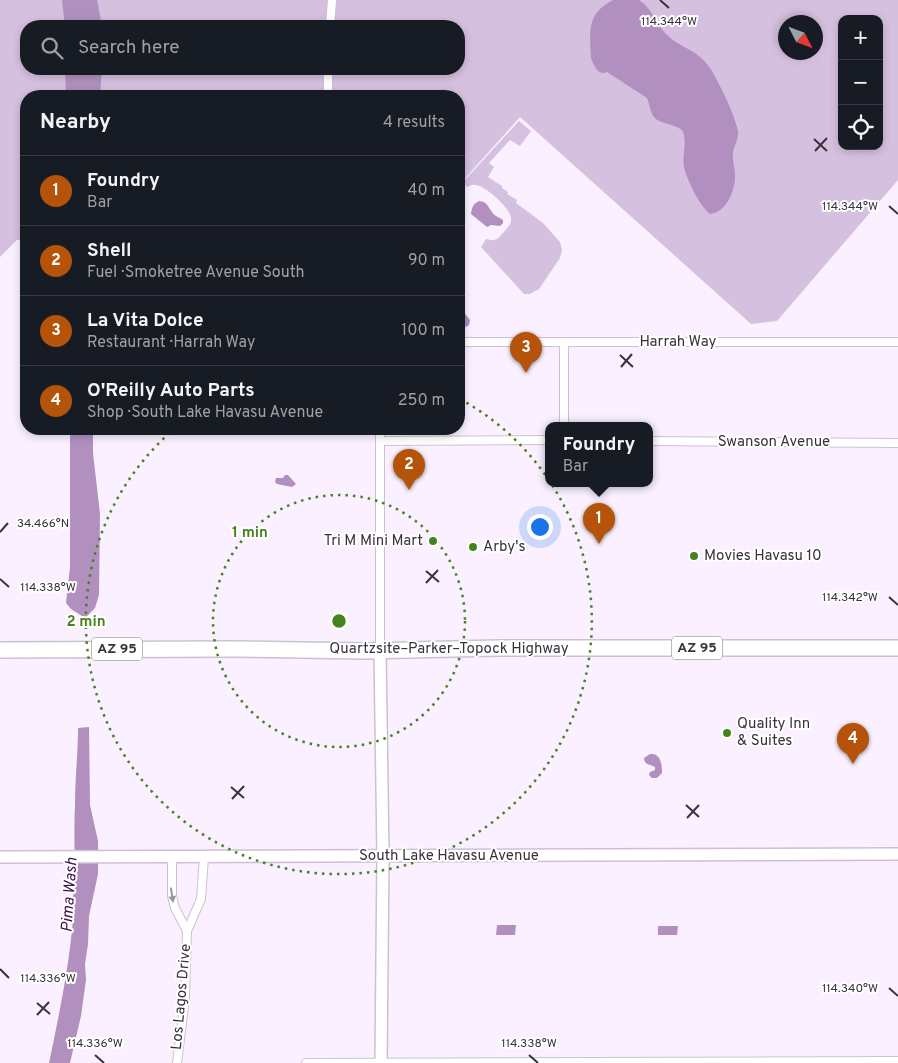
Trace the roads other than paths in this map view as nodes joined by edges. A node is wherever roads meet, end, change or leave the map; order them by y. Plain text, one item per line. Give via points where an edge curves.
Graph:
1 (332, 0) edge
2 (330, 20) edge
3 (328, 75) edge
4 (328, 90) edge
5 (465, 342) edge
6 (564, 342) junction
7 (898, 342) edge
8 (564, 422) edge
9 (380, 435) edge
10 (545, 440) edge
11 (380, 441) junction
12 (653, 441) edge
13 (898, 443) edge
14 (898, 648) edge
15 (0, 650) edge
16 (380, 650) junction
17 (898, 854) edge
18 (204, 856) junction
19 (383, 856) junction
20 (0, 857) edge
21 (172, 857) junction
22 (187, 931) junction
23 (898, 1061) edge
24 (381, 1062) edge
25 (176, 1063) edge
26 (306, 1063) edge

1 - 2 street
3 - 4 street
5 - 6 street, Harrah Way
6 - 7 street, Harrah Way
6 - 8 street
9 - 11 street
10 - 11 street
11 - 16 street
12 - 13 street, Swanson Avenue
14 - 16 highway, Quartzsite–Parker–Topock Highway / AZ 95
15 - 16 highway, Quartzsite–Parker–Topock Highway / AZ 95
16 - 19 main road
17 - 19 main road, South Lake Havasu Avenue
18 - 19 main road, South Lake Havasu Avenue
18 - 21 main road, South Lake Havasu Avenue
18 - 22 street, Los Lagos Drive via 200,899
19 - 24 main road
20 - 21 main road, South Lake Havasu Avenue
21 -> 22 street, Los Lagos Drive via 173,900
22 - 25 street, Los Lagos Drive via 185,998
23 - 24 street
24 - 26 street

